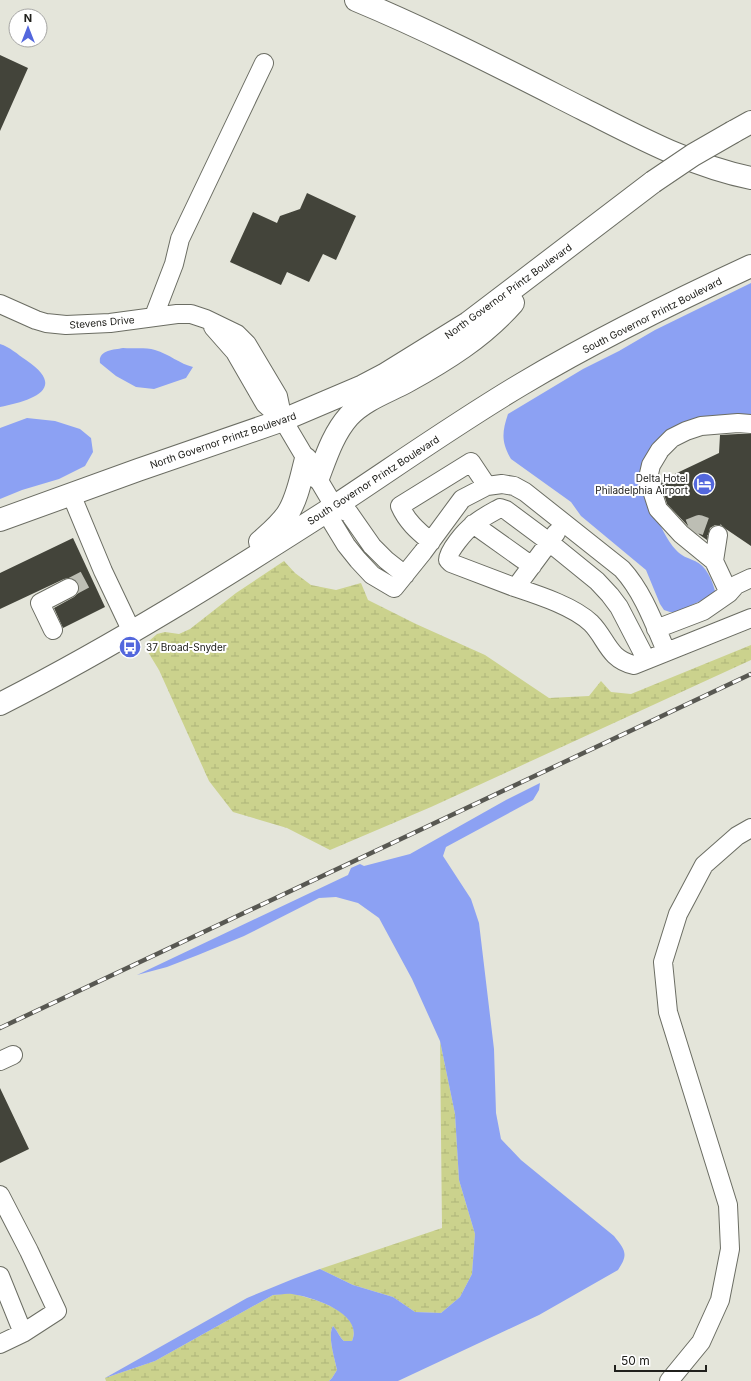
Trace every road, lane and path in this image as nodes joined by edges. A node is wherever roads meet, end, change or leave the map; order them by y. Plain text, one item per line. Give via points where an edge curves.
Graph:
1 (356, 0) edge
2 (264, 63) dead end
3 (742, 127) edge
4 (751, 178) edge
5 (552, 260) junction
6 (751, 266) edge
7 (0, 304) edge
8 (154, 316) junction
9 (283, 420) junction
10 (751, 424) edge
11 (306, 459) junction
12 (318, 478) junction
13 (487, 486) junction
14 (71, 494) junction
15 (334, 506) junction
16 (0, 520) edge
17 (564, 523) junction
18 (473, 524) junction
19 (718, 535) dead end
20 (431, 542) junction
21 (550, 542) junction
22 (714, 561) junction
23 (532, 566) junction
24 (220, 578) junction
25 (751, 578) edge
26 (516, 587) junction
27 (69, 588) tunnel mouth
28 (729, 593) junction
29 (751, 618) edge
30 (656, 629) junction
31 (53, 630) dead end
32 (132, 632) junction
33 (666, 651) junction
34 (646, 659) junction
35 (0, 704) edge
36 (751, 828) edge
37 (0, 1195) edge
38 (0, 1276) edge
39 (23, 1333) junction
40 (0, 1344) edge
41 (669, 1381) edge

1 - 4 main road via 442,39 664,149 716,169
2 - 8 street via 180,239 174,264
3 - 5 main road, North Governor Printz Boulevard, bridge via 652,182
5 - 9 main road, North Governor Printz Boulevard via 468,323 410,360 363,386
5 - 12 main road via 498,319 471,342 439,363 362,405 349,416 333,441
6 - 15 main road, South Governor Printz Boulevard via 653,313 561,362 484,408
7 - 8 street, Stevens Drive via 36,320 66,325 110,323
8 - 9 street, Stevens Drive via 185,314 206,319 237,334 243,339 278,396
9 - 11 street, Stevens Drive
9 - 14 main road, North Governor Printz Boulevard
10 - 22 street via 701,426 686,431 672,438 650,465 648,478 658,509 685,531
11 - 12 street, Stevens Drive
11 - 24 main road via 288,513
12 - 15 street, Stevens Drive
13 - 17 street via 514,486
13 - 20 street via 462,499
13 - 20 street via 471,462 400,506 412,526
14 - 16 main road, North Governor Printz Boulevard
14 - 32 street via 95,575
15 - 20 street via 349,513 386,560 399,582
15 - 24 main road, South Governor Printz Boulevard
17 - 21 street
17 - 30 street via 622,568 638,590
18 - 21 street via 500,508
18 - 23 street
18 - 26 street via 448,555 448,560
19 - 22 street
21 - 23 street
21 - 34 street via 610,595
22 - 28 street
23 - 26 street
24 - 32 main road, South Governor Printz Boulevard
25 - 28 street via 736,585
26 - 34 street via 578,614 592,624 615,655 624,662 634,665
27 - 31 street via 40,603
28 - 30 street via 703,611
29 - 33 street
30 - 33 street
32 - 35 main road, South Governor Printz Boulevard
33 - 34 street
36 - 41 street via 737,836 704,865 678,914 663,962 668,1012 728,1205 730,1249 720,1300 701,1342
37 - 39 street via 57,1311
38 - 39 street
39 - 40 street

